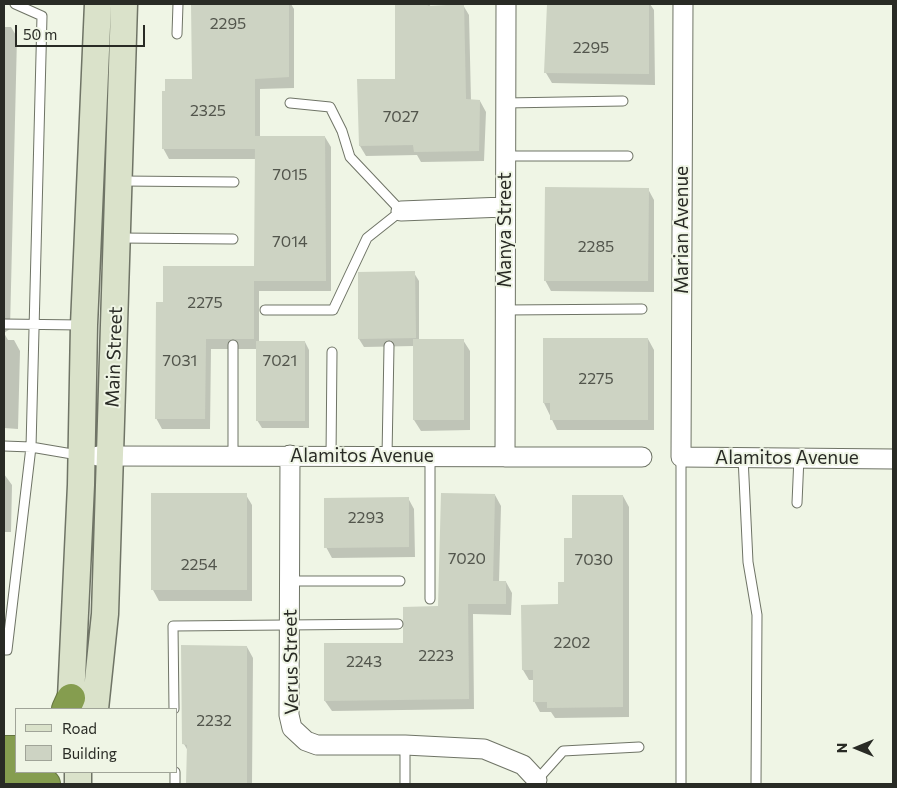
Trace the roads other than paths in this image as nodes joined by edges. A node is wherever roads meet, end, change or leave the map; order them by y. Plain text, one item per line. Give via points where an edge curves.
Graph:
1 (15, 4) edge
2 (98, 4) edge
3 (124, 4) edge
4 (178, 4) edge
5 (506, 4) edge
6 (683, 4) edge
7 (177, 34) dead end
8 (623, 101) dead end
9 (290, 103) dead end
10 (505, 103) junction
11 (505, 156) junction
12 (628, 156) dead end
13 (119, 181) junction
14 (234, 182) dead end
15 (504, 207) junction
16 (401, 211) junction
17 (117, 238) junction
18 (233, 239) dead end
19 (642, 309) dead end
20 (265, 310) dead end
21 (505, 310) junction
22 (4, 324) edge
23 (32, 324) junction
24 (84, 325) junction
25 (233, 345) dead end
26 (389, 346) dead end
27 (332, 352) dead end
28 (4, 446) edge
29 (31, 447) junction
30 (110, 455) junction
31 (290, 455) junction
32 (81, 456) junction
33 (233, 456) junction
34 (331, 456) junction
35 (387, 456) junction
36 (430, 456) junction
37 (506, 457) junction
38 (642, 457) dead end
39 (681, 457) junction
40 (743, 457) junction
41 (799, 457) junction
42 (893, 459) edge
43 (797, 503) dead end
44 (290, 581) junction
45 (400, 581) dead end
46 (430, 599) dead end
47 (290, 624) junction
48 (398, 624) dead end
49 (4, 650) edge
50 (76, 706) edge
51 (174, 708) edge
52 (405, 745) junction
53 (639, 747) dead end
54 (4, 777) edge
55 (537, 780) joint
56 (46, 784) edge
57 (405, 784) edge
58 (682, 784) edge
59 (756, 784) edge

1 - 23 lane via 42,16
2 - 24 main road, Main Street
3 - 13 main road, Main Street
4 - 7 lane
5 - 10 street, Manya Street
6 - 39 street, Marian Avenue
8 - 10 lane
9 - 16 lane via 330,106 350,157
10 - 11 street, Manya Street
11 - 12 lane
11 - 15 street, Manya Street
13 - 14 lane
13 - 17 main road, Main Street
15 - 16 street
15 - 21 street, Manya Street
16 - 20 lane via 367,238 333,310
17 - 18 lane
17 - 30 main road, Main Street
19 - 21 lane
21 - 37 street, Manya Street
22 - 23 lane
23 - 24 lane
23 - 29 lane
24 - 32 main road, Main Street
25 - 33 lane
26 - 35 lane
27 - 34 lane
28 - 29 lane
29 - 32 lane
29 - 49 lane via 7,650
30 - 32 street, Alamitos Avenue
30 - 33 street, Alamitos Avenue
30 - 50 main road, Main Street via 105,614
31 - 33 street, Alamitos Avenue
31 - 34 street, Alamitos Avenue
31 - 44 street, Verus Street
32 - 50 main road, Main Street
34 - 35 street, Alamitos Avenue
35 - 36 street, Alamitos Avenue
36 - 37 street, Alamitos Avenue
36 - 46 lane
37 - 38 street, Alamitos Avenue
39 - 40 street, Alamitos Avenue
39 - 58 lane
40 - 41 street, Alamitos Avenue
40 - 59 lane via 748,562 757,615
41 - 42 street, Alamitos Avenue
41 - 43 lane
44 - 45 lane
44 - 47 street, Verus Street
47 - 48 lane
47 - 51 lane via 173,626
47 - 52 street, Verus Street via 289,715 292,728 306,741 317,745
52 - 55 street, Verus Street via 484,749 523,765
52 - 57 lane
53 - 55 lane via 563,751
54 - 56 highway via 35,778

